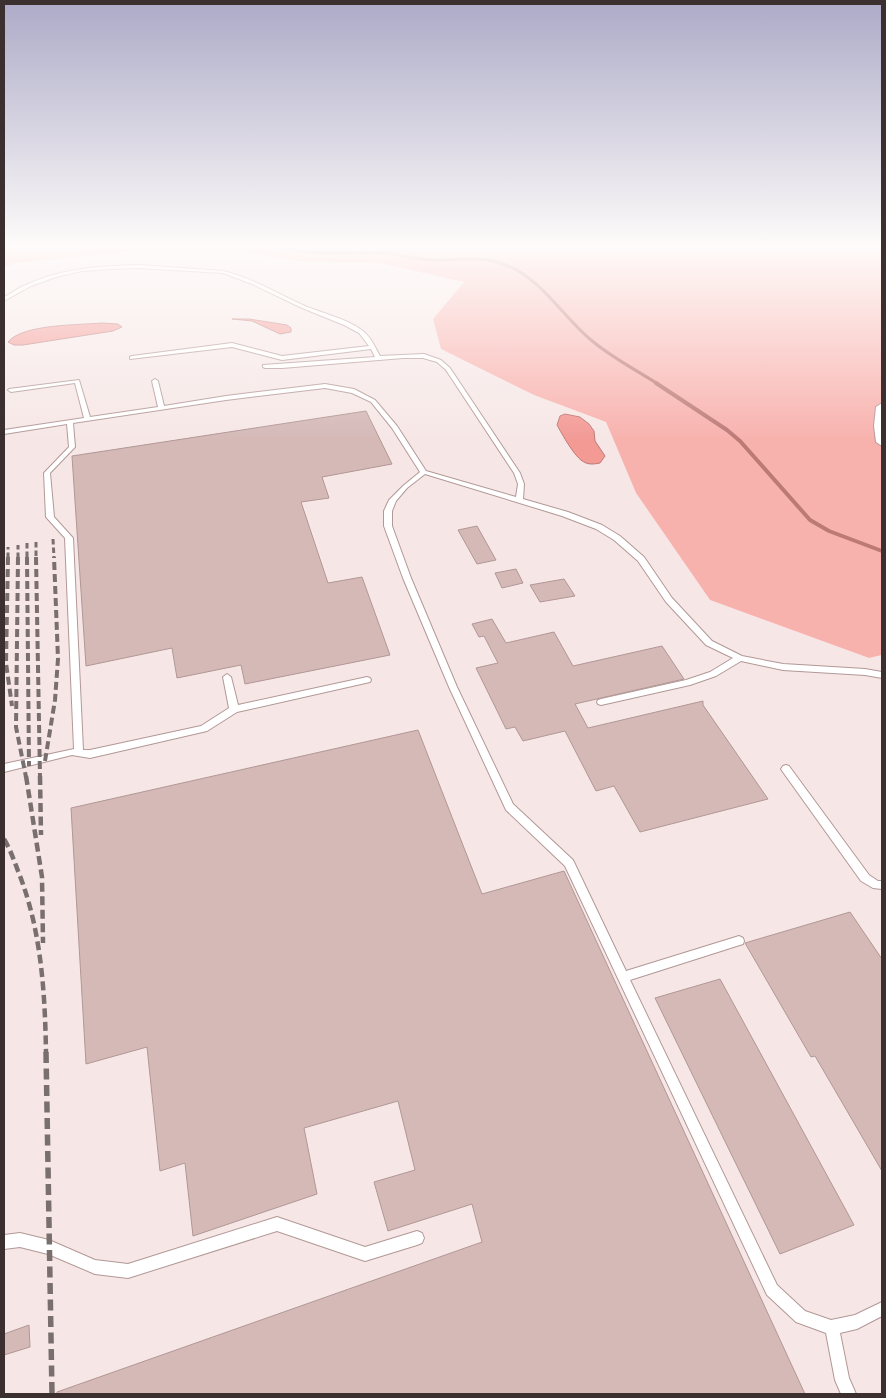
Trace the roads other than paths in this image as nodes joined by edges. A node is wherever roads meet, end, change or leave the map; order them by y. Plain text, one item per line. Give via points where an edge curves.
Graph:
1 (311, 310) edge
2 (372, 347) junction
3 (378, 357) junction
4 (132, 358) dead end
5 (265, 366) dead end
6 (155, 381) dead end
7 (11, 390) dead end
8 (882, 407) edge
9 (161, 408) junction
10 (87, 419) junction
11 (70, 421) junction
12 (4, 432) edge
13 (882, 442) edge
14 (424, 472) junction
15 (518, 501) junction
16 (740, 658) junction
17 (882, 676) edge
18 (227, 677) dead end
19 (367, 680) dead end
20 (601, 702) dead end
21 (234, 709) junction
22 (79, 753) junction
23 (4, 768) edge
24 (786, 769) dead end
25 (882, 885) edge
26 (739, 941) dead end
27 (623, 977) junction
28 (417, 1238) dead end
29 (4, 1242) edge
30 (882, 1310) edge
31 (832, 1327) junction
32 (849, 1394) edge

1 - 2 lane via 366,336
2 - 3 lane
2 - 4 lane via 282,358 232,345
3 - 5 lane
3 - 15 lane via 424,356 439,361 448,369 516,473 521,484
6 - 9 lane
7 - 10 lane via 77,381
8 - 13 street
9 - 10 lane
9 - 14 lane via 325,386 354,391 373,401 395,427
10 - 11 lane
11 - 12 lane
11 - 22 lane via 72,447 47,472 50,517 69,538
14 - 15 lane
14 - 27 lane via 405,487 388,511 388,526 407,578 509,807 569,863
15 - 16 lane via 565,514 617,538 641,558 669,600 709,643
16 - 17 lane via 783,667
16 - 20 lane via 712,674 687,683
18 - 21 lane
19 - 21 lane
21 - 22 lane via 204,729 90,754
22 - 23 lane
24 - 25 lane via 865,878
26 - 27 lane
27 - 31 lane via 772,1290 801,1317
28 - 29 lane via 365,1254 276,1224 128,1271 95,1267 49,1247 20,1240
30 - 31 lane via 857,1322
31 - 32 lane via 842,1380

